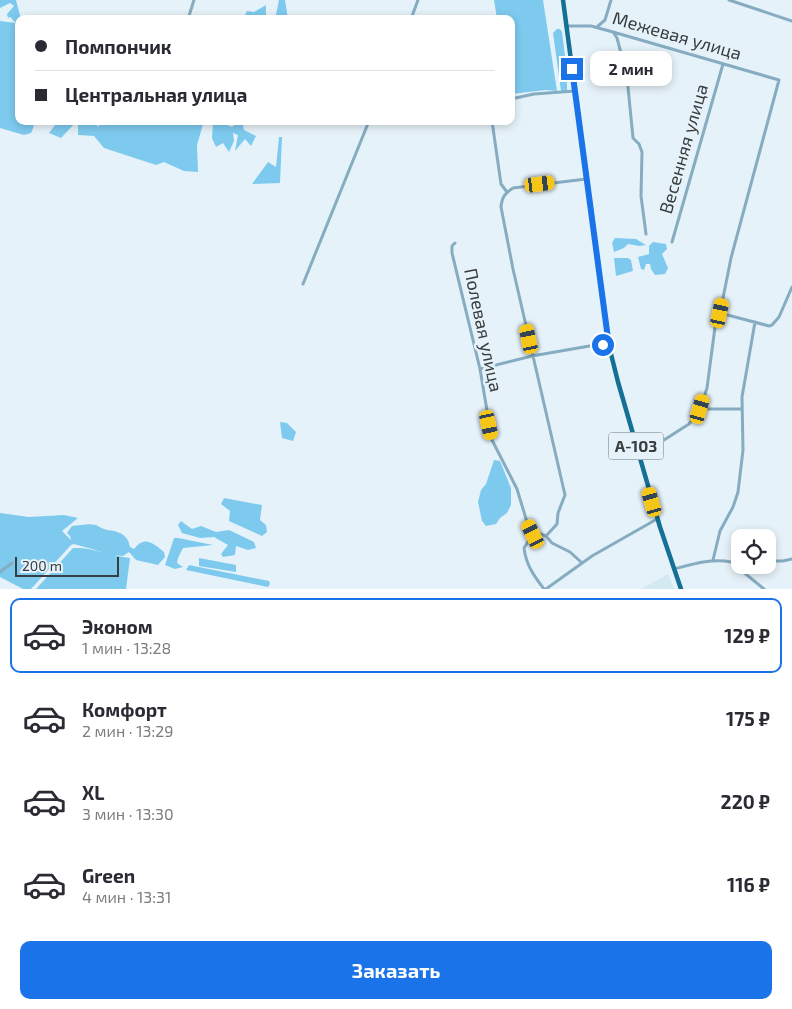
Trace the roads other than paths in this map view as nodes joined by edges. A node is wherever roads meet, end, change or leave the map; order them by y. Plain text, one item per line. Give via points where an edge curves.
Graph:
1 (194, 0) edge
2 (418, 0) edge
3 (563, 0) edge
4 (611, 0) edge
5 (729, 0) edge
6 (189, 15) edge
7 (412, 15) edge
8 (792, 21) edge
9 (566, 26) junction
10 (596, 28) junction
11 (613, 32) junction
12 (723, 64) junction
13 (575, 90) junction
14 (515, 98) edge
15 (367, 125) edge
16 (493, 125) edge
17 (586, 179) junction
18 (507, 192) junction
19 (646, 234) dead end
20 (672, 242) dead end
21 (455, 243) dead end
22 (303, 284) dead end
23 (792, 287) edge
24 (720, 313) junction
25 (755, 322) junction
26 (609, 346) junction
27 (532, 356) junction
28 (480, 369) junction
29 (700, 409) junction
30 (741, 409) junction
31 (637, 450) junction
32 (658, 519) junction
33 (533, 534) junction
34 (546, 536) junction
35 (792, 559) edge
36 (712, 560) junction
37 (776, 561) edge
38 (581, 562) junction
39 (731, 562) edge
40 (12, 563) dead end
41 (673, 570) junction
42 (0, 572) edge
43 (746, 574) edge
44 (545, 589) edge
45 (680, 589) edge
46 (764, 589) edge

1 - 6 street
2 - 7 street
3 - 9 main road, А-103
4 - 10 street via 605,20
5 - 8 street
9 - 10 street, Межевая улица
9 - 13 main road, А-103
10 - 11 street, Межевая улица
11 - 12 street, Межевая улица
11 - 19 street via 627,76 634,138 642,152 641,196
12 - 20 street, Весенняя улица
12 - 24 street, Межевая улица via 779,80 740,222
13 - 14 street
13 - 17 main road, А-103
15 - 22 street
16 - 18 street via 501,184
17 - 18 street
17 - 26 main road, А-103
18 - 27 street via 501,207
21 - 28 street, Полевая улица via 452,253
23 - 25 street via 774,324 768,326
24 - 25 street
24 - 29 street via 715,327 707,388
25 - 30 street
26 - 27 street via 601,344
26 - 31 main road, А-103
27 - 28 street
27 - 34 street via 565,495 557,524
28 - 33 street, Полевая улица via 492,440 518,489
29 - 30 street
29 - 31 street via 689,424 664,440
30 - 36 street via 743,450 738,492 720,531
31 - 32 main road, А-103
32 - 38 street
32 - 41 main road, А-103
33 - 34 street
33 - 44 street via 524,548 525,554 531,571
34 - 38 street
35 - 37 street
36 - 39 street
36 - 41 street
38 - 44 street
40 - 42 street
41 - 45 main road, А-103
43 - 46 street

